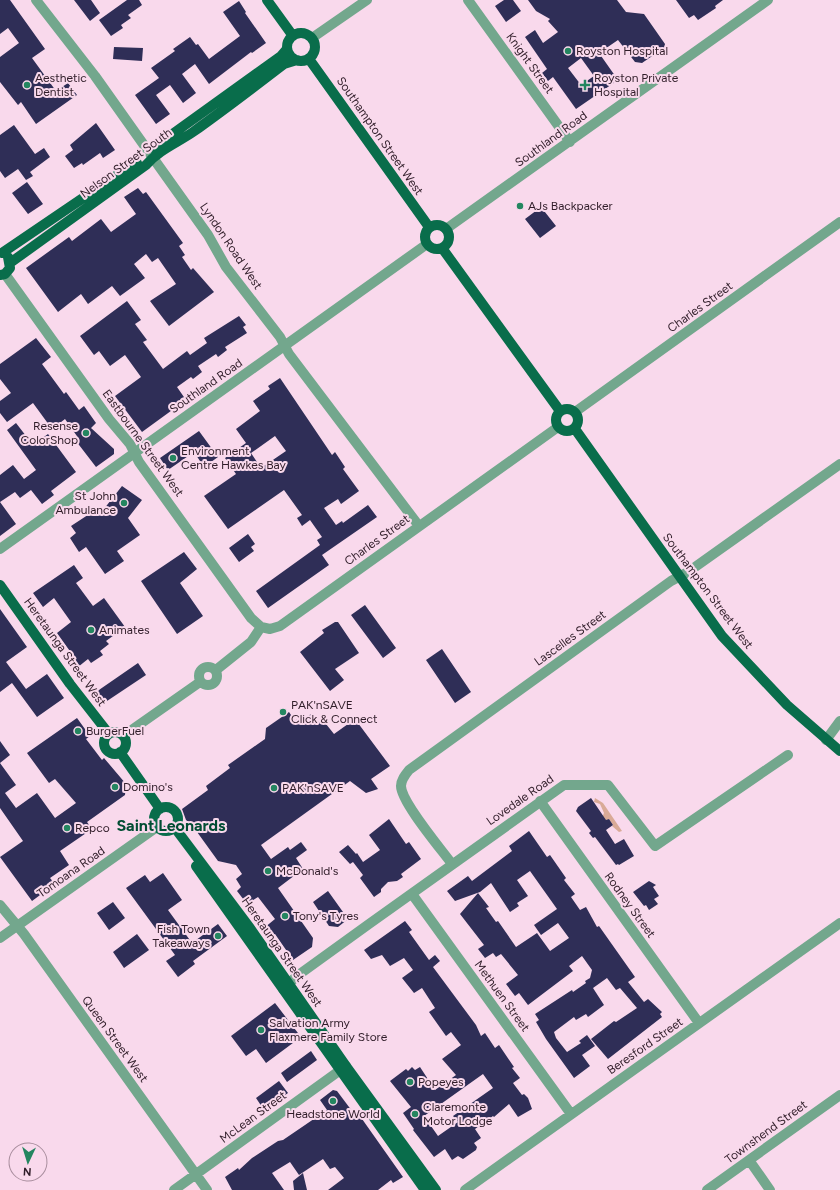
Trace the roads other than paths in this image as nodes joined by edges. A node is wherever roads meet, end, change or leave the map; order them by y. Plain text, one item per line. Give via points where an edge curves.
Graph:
1 (36, 0) edge
2 (268, 0) edge
3 (367, 0) edge
4 (468, 0) edge
5 (768, 0) edge
6 (293, 36) junction
7 (312, 38) junction
8 (288, 49) junction
9 (309, 59) junction
10 (297, 60) junction
11 (570, 142) junction
12 (150, 154) junction
13 (840, 222) edge
14 (429, 227) junction
15 (446, 229) junction
16 (427, 244) junction
17 (442, 248) junction
18 (1, 253) edge
19 (10, 263) junction
20 (3, 275) edge
21 (284, 346) junction
22 (560, 411) junction
23 (575, 412) junction
24 (558, 427) junction
25 (574, 429) junction
26 (134, 453) junction
27 (840, 464) edge
28 (419, 526) junction
29 (0, 549) edge
30 (680, 577) junction
31 (0, 585) edge
32 (261, 627) junction
33 (840, 721) edge
34 (109, 734) junction
35 (123, 736) junction
36 (826, 740) junction
37 (840, 751) edge
38 (120, 752) junction
39 (788, 755) dead end
40 (540, 801) junction
41 (160, 809) junction
42 (157, 827) junction
43 (172, 830) junction
44 (452, 864) junction
45 (412, 894) junction
46 (0, 906) edge
47 (840, 923) edge
48 (17, 926) junction
49 (0, 938) edge
50 (286, 986) junction
51 (699, 1023) junction
52 (343, 1068) junction
53 (840, 1095) edge
54 (571, 1114) junction
55 (749, 1160) junction
56 (196, 1175) junction
57 (174, 1190) edge
58 (207, 1190) edge
59 (425, 1190) edge
60 (436, 1190) edge
61 (465, 1190) edge
62 (707, 1190) edge
63 (770, 1190) edge

1 - 12 street, Lyndon Road West via 95,76
2 - 6 main road
3 - 7 street
4 - 11 street, Knight Street
5 - 11 street, Southland Road
6 - 7 main road via 304,33
6 - 8 main road via 288,43
7 - 9 main road via 314,51
8 - 10 main road via 289,56
8 - 12 main road, Nelson Street South
9 - 10 main road
9 - 14 main road, Southampton Street West
10 - 12 main road, Nelson Street South via 284,64 193,131
11 - 15 street, Southland Road
12 - 18 main road, Nelson Street South
12 - 19 main road, Nelson Street South via 140,169
12 - 21 street, Lyndon Road West via 208,235 226,267 264,315
13 - 23 street, Charles Street
14 - 15 main road via 440,225
14 - 16 main road via 425,234
15 - 17 main road via 449,237
16 - 17 main road via 432,248
16 - 21 street, Southland Road
17 - 22 main road
18 - 19 main road via 8,257
19 - 20 main road via 10,268
20 - 26 street, Eastbourne Street West via 130,444
21 - 26 street, Southland Road
21 - 28 street, Lyndon Road West
22 - 23 main road via 567,409
22 - 24 main road via 556,420
23 - 25 main road via 579,420
24 - 25 main road via 564,431
24 - 28 street, Charles Street
25 - 30 main road, Southampton Street West
26 - 29 street, Southland Road
26 - 32 street, Eastbourne Street West via 251,618
27 - 30 street, Lascelles Street
28 - 32 street, Charles Street via 280,626 270,629
30 - 36 main road, Southampton Street West via 722,636 787,705
30 - 44 street, Lascelles Street via 671,581 404,776 401,786 406,801
31 - 34 main road, Heretaunga Street West
32 - 35 street via 251,642 216,670 203,668 199,674 200,682
33 - 36 street
34 - 35 main road via 115,732
34 - 38 main road via 104,740 106,750 112,753
35 - 38 main road via 125,745
36 - 37 main road, Southampton Street West
38 - 41 main road
39 - 40 street, Lovedale Road via 655,846 608,786 564,785
40 - 44 street, Lovedale Road
40 - 51 street, Rodney Street
41 - 42 main road via 155,816
41 - 43 main road via 169,808 176,812 178,819
42 - 43 main road via 163,831
42 - 48 street, Tomoana Road
43 - 50 main road, Heretaunga Street West via 216,882
44 - 45 street, Lovedale Road
45 - 50 street, Lovedale Road
45 - 54 street, Methuen Street
46 - 48 street, Queen Street West
47 - 51 street, Beresford Street
48 - 49 street, Tomoana Road
48 - 56 street, Queen Street West
50 - 52 main road, Heretaunga Street West
51 - 54 street, Beresford Street
52 - 56 street, McLean Street
52 - 59 main road, Heretaunga Street West
52 - 60 main road, Heretaunga Street West
53 - 55 street, Townshend Street
54 - 61 street, Beresford Street
55 - 62 street, Townshend Street
55 - 63 street
56 - 57 street, McLean Street
56 - 58 street, Queen Street West

